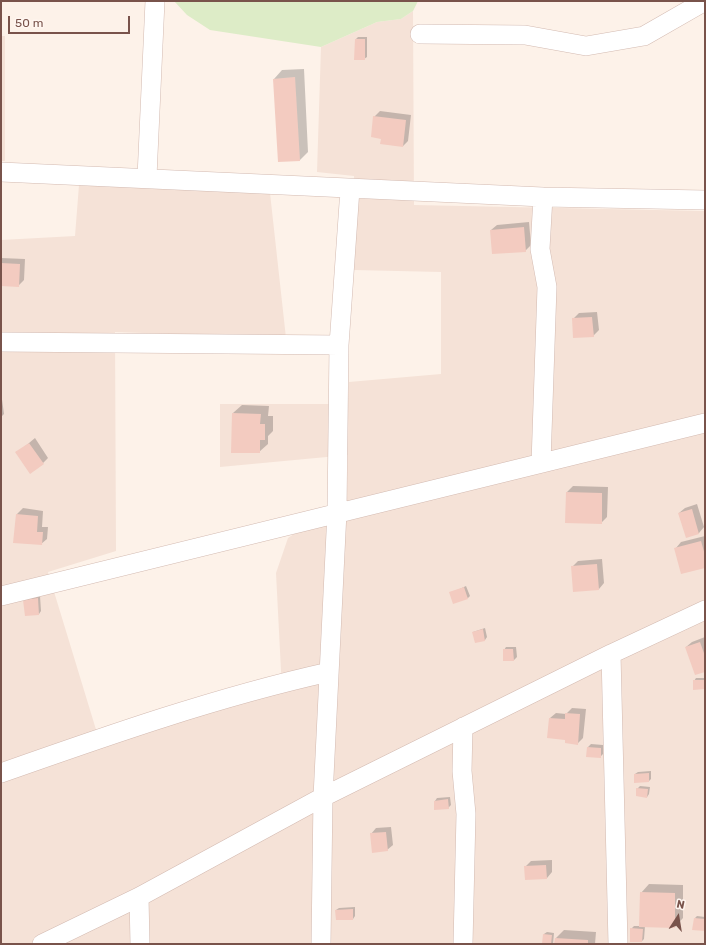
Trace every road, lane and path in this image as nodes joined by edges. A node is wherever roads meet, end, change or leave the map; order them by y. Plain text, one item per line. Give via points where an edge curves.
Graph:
1 (155, 1) edge
2 (705, 1) edge
3 (420, 34) dead end
4 (1, 172) edge
5 (147, 177) junction
6 (350, 188) junction
7 (543, 197) junction
8 (705, 200) edge
9 (1, 342) edge
10 (339, 345) junction
11 (705, 423) edge
12 (541, 463) junction
13 (337, 512) junction
14 (1, 596) edge
15 (705, 610) edge
16 (611, 654) junction
17 (329, 672) junction
18 (463, 727) junction
19 (1, 773) edge
20 (323, 797) junction
21 (139, 897) junction
22 (42, 944) edge
23 (140, 944) edge
24 (321, 944) edge
25 (463, 944) edge
26 (618, 944) edge

1 - 5 street
2 - 3 street via 644,36 586,46 525,35
4 - 5 street
5 - 6 street
6 - 7 street
6 - 10 street
7 - 8 street
7 - 12 street via 540,249 547,287
9 - 10 street
10 - 13 street
11 - 12 street
12 - 13 street
13 - 14 street
13 - 17 street
15 - 16 street
16 - 18 street
16 - 26 street
17 - 19 street via 282,683 128,728
17 - 20 street
18 - 20 street
18 - 25 street via 462,771 466,827
20 - 21 street
20 - 24 street
21 - 22 street
21 - 23 street

